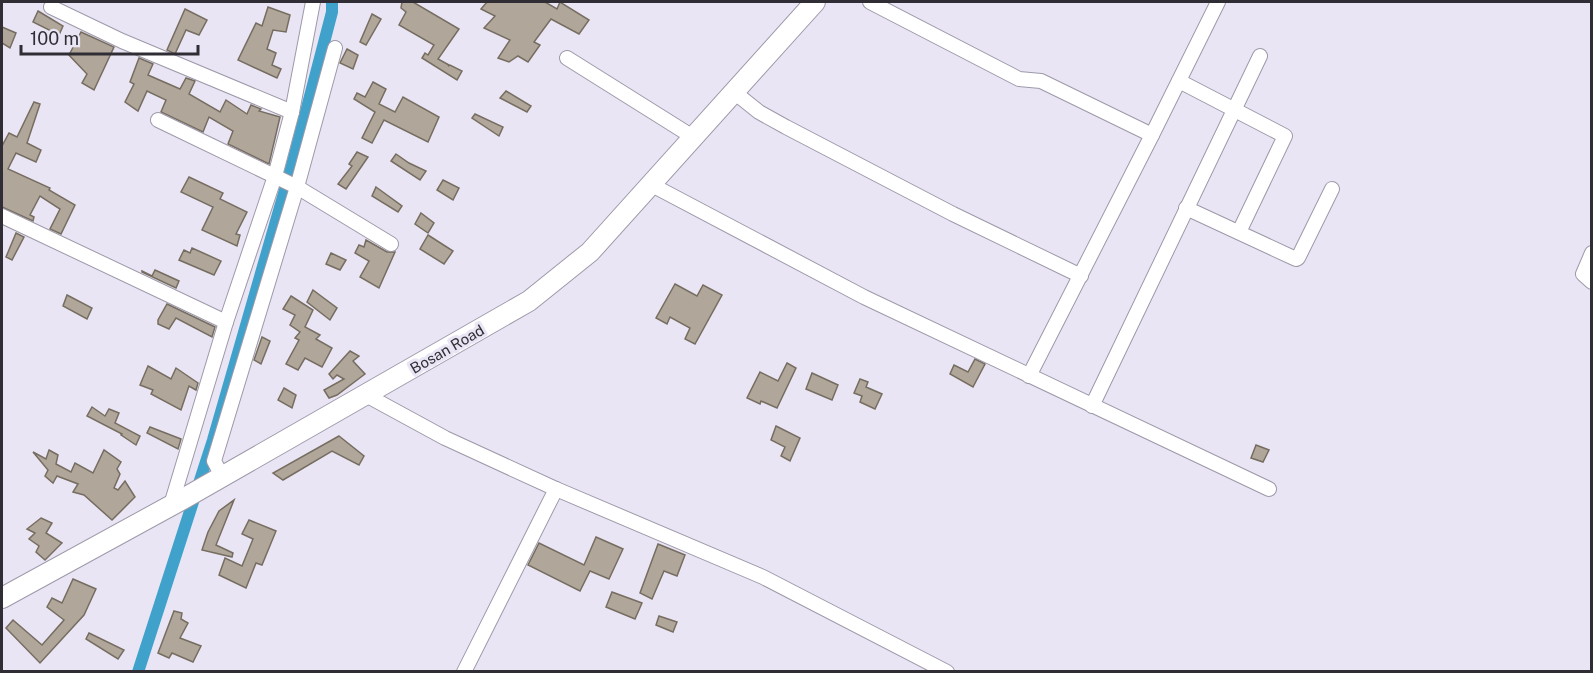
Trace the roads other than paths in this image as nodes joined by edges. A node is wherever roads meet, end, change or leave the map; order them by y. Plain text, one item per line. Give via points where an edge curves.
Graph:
1 (313, 2) edge
2 (815, 2) edge
3 (870, 2) edge
4 (1218, 2) edge
5 (51, 7) dead end
6 (334, 48) dead end
7 (1260, 56) dead end
8 (567, 58) dead end
9 (1179, 81) junction
10 (734, 92) junction
11 (1233, 109) junction
12 (292, 112) junction
13 (158, 120) dead end
14 (1152, 135) junction
15 (693, 137) junction
16 (285, 181) junction
17 (650, 184) junction
18 (1332, 189) dead end
19 (1186, 208) junction
20 (2, 216) edge
21 (1239, 232) junction
22 (391, 244) dead end
23 (1592, 253) edge
24 (1081, 276) junction
25 (1592, 282) edge
26 (226, 322) junction
27 (1029, 376) junction
28 (366, 395) junction
29 (1092, 406) junction
30 (218, 479) junction
31 (556, 489) junction
32 (1269, 489) dead end
33 (177, 502) junction
34 (2, 598) edge
35 (464, 672) edge
36 (947, 672) edge

1 - 12 street
2 - 10 main road, Bosan Road
3 - 14 street via 1019,79 1041,81
4 - 9 street
5 - 12 street
6 - 16 street
7 - 11 street
8 - 15 street
9 - 11 street
9 - 14 street
10 - 15 main road, Bosan Road
10 - 24 street via 786,127
11 - 19 street
11 - 21 street via 1285,136
12 - 16 street
13 - 16 street
14 - 24 street
15 - 17 main road, Bosan Road
16 - 22 street
16 - 26 street
16 - 30 street via 214,461
17 - 27 street via 864,297
17 - 28 main road, Bosan Road via 590,252 529,301
18 - 21 street via 1296,259
19 - 21 street
19 - 29 street
20 - 26 street
23 - 25 street via 1583,274
24 - 27 street
26 - 33 street
27 - 29 street
28 - 30 main road, Bosan Road
28 - 31 street via 445,438
29 - 32 street
30 - 33 main road, Bosan Road
31 - 35 street
31 - 36 street via 763,577
33 - 34 main road, Bosan Road

